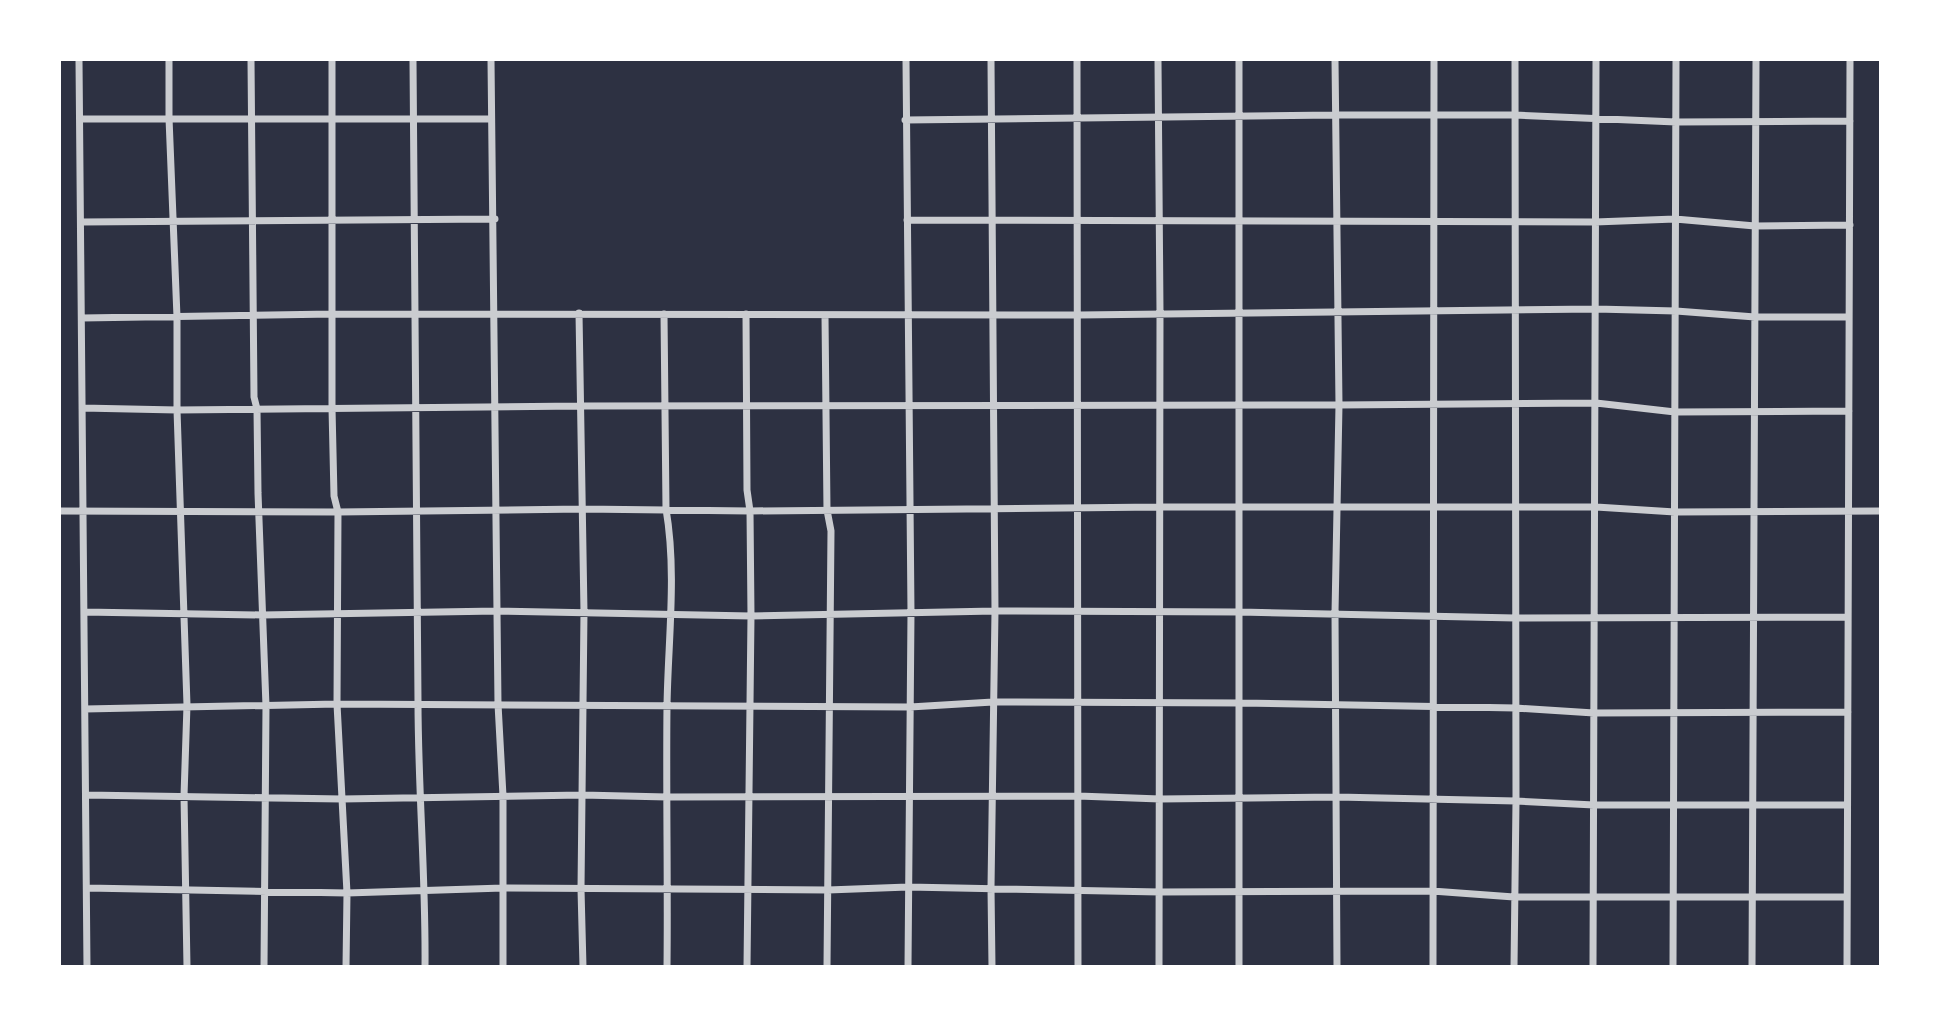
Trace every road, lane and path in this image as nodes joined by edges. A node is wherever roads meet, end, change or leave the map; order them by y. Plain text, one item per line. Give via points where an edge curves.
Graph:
1 (79, 60) edge
2 (169, 60) edge
3 (251, 60) edge
4 (332, 60) edge
5 (413, 60) edge
6 (491, 60) edge
7 (906, 60) edge
8 (991, 60) edge
9 (1077, 60) edge
10 (1158, 60) edge
11 (1239, 60) edge
12 (1335, 60) edge
13 (1434, 60) edge
14 (1515, 60) edge
15 (1596, 60) edge
16 (1676, 60) edge
17 (1756, 60) edge
18 (1850, 60) edge
19 (1335, 115) junction
20 (1434, 115) junction
21 (1515, 115) junction
22 (169, 118) junction
23 (250, 118) junction
24 (331, 118) junction
25 (413, 118) junction
26 (992, 118) junction
27 (1079, 118) junction
28 (1158, 118) junction
29 (1241, 118) junction
30 (1596, 118) junction
31 (80, 119) junction
32 (491, 119) junction
33 (905, 120) junction
34 (1756, 121) junction
35 (1850, 121) junction
36 (1676, 122) junction
37 (412, 219) junction
38 (495, 219) junction
39 (1675, 219) junction
40 (332, 220) junction
41 (907, 220) junction
42 (993, 220) junction
43 (1240, 220) junction
44 (1336, 220) junction
45 (1433, 220) junction
46 (1515, 220) junction
47 (252, 221) junction
48 (1078, 221) junction
49 (1160, 221) junction
50 (81, 222) junction
51 (1595, 222) junction
52 (174, 223) junction
53 (1850, 225) junction
54 (1755, 226) junction
55 (1596, 309) junction
56 (1515, 310) junction
57 (1241, 311) junction
58 (1434, 311) junction
59 (1676, 311) junction
60 (1160, 312) junction
61 (1338, 312) junction
62 (579, 313) junction
63 (993, 313) junction
64 (333, 314) junction
65 (413, 314) junction
66 (664, 314) junction
67 (746, 314) junction
68 (253, 315) junction
69 (495, 315) junction
70 (907, 315) junction
71 (1079, 315) junction
72 (825, 316) junction
73 (177, 317) junction
74 (1755, 317) junction
75 (1849, 317) junction
76 (82, 318) junction
77 (1433, 403) junction
78 (1595, 403) junction
79 (1160, 404) junction
80 (1240, 404) junction
81 (1077, 405) junction
82 (1339, 405) junction
83 (1515, 405) junction
84 (580, 406) junction
85 (664, 406) junction
86 (992, 406) junction
87 (495, 407) junction
88 (746, 407) junction
89 (826, 407) junction
90 (909, 407) junction
91 (82, 408) junction
92 (332, 408) junction
93 (257, 409) junction
94 (414, 409) junction
95 (177, 410) junction
96 (1755, 411) junction
97 (1849, 411) junction
98 (1675, 412) junction
99 (1159, 507) junction
100 (1240, 507) junction
101 (1433, 507) junction
102 (1515, 507) junction
103 (1596, 507) junction
104 (1077, 508) junction
105 (495, 509) junction
106 (582, 509) junction
107 (666, 509) junction
108 (993, 509) junction
109 (1337, 509) junction
110 (83, 510) junction
111 (180, 510) junction
112 (415, 510) junction
113 (827, 510) junction
114 (909, 510) junction
115 (60, 511) edge
116 (1754, 511) junction
117 (1848, 511) junction
118 (1881, 511) edge
119 (260, 512) junction
120 (338, 512) junction
121 (750, 512) junction
122 (1675, 512) junction
123 (497, 611) junction
124 (995, 611) junction
125 (84, 612) junction
126 (417, 612) junction
127 (584, 612) junction
128 (1159, 612) junction
129 (1240, 612) junction
130 (338, 613) junction
131 (911, 613) junction
132 (1079, 613) junction
133 (1335, 613) junction
134 (184, 614) junction
135 (670, 614) junction
136 (831, 614) junction
137 (262, 615) junction
138 (751, 616) junction
139 (1432, 616) junction
140 (1674, 617) junction
141 (1754, 617) junction
142 (1848, 617) junction
143 (1515, 618) junction
144 (1594, 618) junction
145 (993, 702) junction
146 (1241, 703) junction
147 (337, 704) junction
148 (498, 704) junction
149 (1079, 704) junction
150 (1160, 704) junction
151 (1336, 704) junction
152 (187, 705) junction
153 (418, 705) junction
154 (583, 705) junction
155 (266, 706) junction
156 (667, 706) junction
157 (751, 707) junction
158 (1432, 707) junction
159 (829, 708) junction
160 (910, 708) junction
161 (1516, 708) junction
162 (85, 709) junction
163 (1848, 712) junction
164 (1594, 713) junction
165 (1674, 713) junction
166 (1753, 713) junction
167 (86, 795) junction
168 (582, 795) junction
169 (184, 796) junction
170 (503, 796) junction
171 (1078, 796) junction
172 (421, 797) junction
173 (667, 797) junction
174 (748, 797) junction
175 (828, 797) junction
176 (908, 797) junction
177 (992, 797) junction
178 (1337, 797) junction
179 (264, 798) junction
180 (1240, 798) junction
181 (342, 799) junction
182 (1160, 799) junction
183 (1434, 800) junction
184 (1516, 801) junction
185 (1594, 805) junction
186 (1674, 805) junction
187 (1753, 805) junction
188 (1847, 805) junction
189 (908, 887) junction
190 (87, 888) junction
191 (503, 888) junction
192 (991, 888) junction
193 (187, 889) junction
194 (581, 889) junction
195 (667, 890) junction
196 (747, 890) junction
197 (828, 890) junction
198 (1078, 890) junction
199 (1338, 890) junction
200 (1239, 891) junction
201 (1432, 891) junction
202 (265, 892) junction
203 (426, 892) junction
204 (1160, 892) junction
205 (347, 893) junction
206 (1514, 897) junction
207 (1593, 897) junction
208 (1673, 897) junction
209 (1753, 897) junction
210 (1847, 897) junction
211 (87, 967) edge
212 (187, 967) edge
213 (264, 967) edge
214 (346, 967) edge
215 (425, 967) edge
216 (503, 967) edge
217 (583, 967) edge
218 (667, 967) edge
219 (747, 967) edge
220 (827, 967) edge
221 (908, 967) edge
222 (992, 967) edge
223 (1079, 967) edge
224 (1159, 967) edge
225 (1239, 967) edge
226 (1336, 967) edge
227 (1433, 967) edge
228 (1514, 967) edge
229 (1593, 967) edge
230 (1673, 967) edge
231 (1752, 967) edge
232 (1847, 967) edge

1 - 31 street
2 - 22 street
3 - 23 street
4 - 24 street
5 - 25 street
6 - 32 street
7 - 33 street
8 - 26 street
9 - 27 street
10 - 28 street
11 - 29 street
12 - 19 street
13 - 20 street
14 - 21 street
15 - 30 street
16 - 36 street
17 - 34 street
18 - 35 street
19 - 20 street
19 - 29 street
19 - 44 street
20 - 21 street
20 - 45 street
21 - 30 street
21 - 46 street
22 - 23 street
22 - 31 street
22 - 52 street
23 - 24 street
23 - 47 street
24 - 25 street
24 - 40 street
25 - 32 street
25 - 37 street
26 - 27 street
26 - 33 street
26 - 42 street
27 - 28 street
27 - 48 street
28 - 29 street
28 - 49 street
29 - 43 street
30 - 36 street
30 - 51 street
31 - 50 street
32 - 38 street
33 - 41 street
34 - 35 street
34 - 36 street
34 - 54 street
35 - 53 street
36 - 39 street
37 - 38 street
37 - 40 street
37 - 65 street
38 - 69 street
39 - 51 street
39 - 54 street
39 - 59 street
40 - 47 street
40 - 64 street
41 - 42 street
41 - 70 street
42 - 48 street
42 - 63 street
43 - 44 street
43 - 49 street
43 - 57 street
44 - 45 street
44 - 61 street
45 - 46 street
45 - 58 street
46 - 51 street
46 - 56 street
47 - 52 street
47 - 68 street
48 - 49 street
48 - 71 street
49 - 60 street
50 - 52 street
50 - 76 street
51 - 55 street
52 - 73 street
53 - 54 street
53 - 75 street
54 - 74 street
55 - 56 street
55 - 59 street
55 - 78 street
56 - 58 street
56 - 83 street
57 - 60 street
57 - 61 street
57 - 80 street
58 - 61 street
58 - 77 street
59 - 74 street
59 - 98 street
60 - 71 street
60 - 79 street
61 - 82 street
62 - 66 street
62 - 69 street
62 - 84 street
63 - 70 street
63 - 71 street
63 - 86 street
64 - 65 street
64 - 68 street
64 - 92 street
65 - 69 street
65 - 94 street
66 - 67 street
66 - 85 street
67 - 72 street
67 - 88 street
68 - 73 street
68 - 93 street
69 - 87 street
70 - 72 street
70 - 90 street
71 - 81 street
72 - 89 street
73 - 76 street
73 - 95 street
74 - 75 street
74 - 96 street
75 - 97 street
76 - 91 street
77 - 82 street
77 - 83 street
77 - 101 street
78 - 83 street
78 - 98 street
78 - 103 street
79 - 80 street
79 - 81 street
79 - 99 street
80 - 82 street
80 - 100 street
81 - 86 street
81 - 104 street
82 - 109 street
83 - 102 street
84 - 85 street
84 - 87 street
84 - 106 street
85 - 88 street
85 - 107 street
86 - 90 street
86 - 108 street
87 - 94 street
87 - 105 street
88 - 89 street
88 - 121 street
89 - 90 street
89 - 113 street
90 - 114 street
91 - 95 street
91 - 110 street
92 - 93 street
92 - 94 street
92 - 120 street
93 - 95 street
93 - 119 street
94 - 112 street
95 - 111 street
96 - 97 street
96 - 98 street
96 - 116 street
97 - 117 street
98 - 122 street
99 - 100 street
99 - 104 street
99 - 128 street
100 - 109 street
100 - 129 street
101 - 102 street
101 - 109 street
101 - 139 street
102 - 103 street
102 - 143 street
103 - 122 street
103 - 144 street
104 - 108 street
104 - 132 street
105 - 106 street
105 - 112 street
105 - 123 street
106 - 107 street
106 - 127 street
107 - 121 street
107 - 135 street
108 - 114 street
108 - 124 street
109 - 133 street
110 - 111 street
110 - 115 street
110 - 125 street
111 - 119 street
111 - 134 street
112 - 120 street
112 - 126 street
113 - 114 street
113 - 121 street
113 - 136 street
114 - 131 street
116 - 117 street
116 - 122 street
116 - 141 street
117 - 118 street
117 - 142 street
119 - 120 street
119 - 137 street
120 - 130 street
121 - 138 street
122 - 140 street
123 - 126 street
123 - 127 street
123 - 148 street
124 - 131 street
124 - 132 street
124 - 145 street
125 - 134 street
125 - 162 street
126 - 130 street
126 - 153 street
127 - 135 street
127 - 154 street
128 - 129 street
128 - 132 street
128 - 150 street
129 - 133 street
129 - 146 street
130 - 137 street
130 - 147 street
131 - 136 street
131 - 160 street
132 - 149 street
133 - 139 street
133 - 151 street
134 - 137 street
134 - 152 street
135 - 138 street
135 - 156 street
136 - 138 street
136 - 159 street
137 - 155 street
138 - 157 street
139 - 143 street
139 - 158 street
140 - 141 street
140 - 144 street
140 - 165 street
141 - 142 street
141 - 166 street
142 - 163 street
143 - 144 street
143 - 161 street
144 - 164 street
145 - 149 street
145 - 160 street
145 - 177 street
146 - 150 street
146 - 151 street
146 - 180 street
147 - 153 street
147 - 155 street
147 - 181 street
148 - 153 street
148 - 154 street
148 - 170 street
149 - 150 street
149 - 171 street
150 - 182 street
151 - 158 street
151 - 178 street
152 - 155 street
152 - 162 street
152 - 169 street
153 - 172 street
154 - 156 street
154 - 168 street
155 - 179 street
156 - 157 street
156 - 173 street
157 - 159 street
157 - 174 street
158 - 161 street
158 - 183 street
159 - 160 street
159 - 175 street
160 - 176 street
161 - 164 street
161 - 184 street
162 - 167 street
163 - 166 street
163 - 188 street
164 - 165 street
164 - 185 street
165 - 166 street
165 - 186 street
166 - 187 street
167 - 169 street
167 - 190 street
168 - 170 street
168 - 173 street
168 - 194 street
169 - 179 street
169 - 193 street
170 - 172 street
170 - 191 street
171 - 177 street
171 - 182 street
171 - 198 street
172 - 181 street
172 - 203 street
173 - 174 street
173 - 195 street
174 - 175 street
174 - 196 street
175 - 176 street
175 - 197 street
176 - 177 street
176 - 189 street
177 - 192 street
178 - 180 street
178 - 183 street
178 - 199 street
179 - 181 street
179 - 202 street
180 - 182 street
180 - 200 street
181 - 205 street
182 - 204 street
183 - 184 street
183 - 201 street
184 - 185 street
184 - 206 street
185 - 186 street
185 - 207 street
186 - 187 street
186 - 208 street
187 - 188 street
187 - 209 street
188 - 210 street
189 - 192 street
189 - 197 street
189 - 221 street
190 - 193 street
190 - 211 street
191 - 194 street
191 - 203 street
191 - 216 street
192 - 198 street
192 - 222 street
193 - 202 street
193 - 212 street
194 - 195 street
194 - 217 street
195 - 196 street
195 - 218 street
196 - 197 street
196 - 219 street
197 - 220 street
198 - 204 street
198 - 223 street
199 - 200 street
199 - 201 street
199 - 226 street
200 - 204 street
200 - 225 street
201 - 206 street
201 - 227 street
202 - 205 street
202 - 213 street
203 - 205 street
203 - 215 street
204 - 224 street
205 - 214 street
206 - 207 street
206 - 228 street
207 - 208 street
207 - 229 street
208 - 209 street
208 - 230 street
209 - 210 street
209 - 231 street
210 - 232 street

